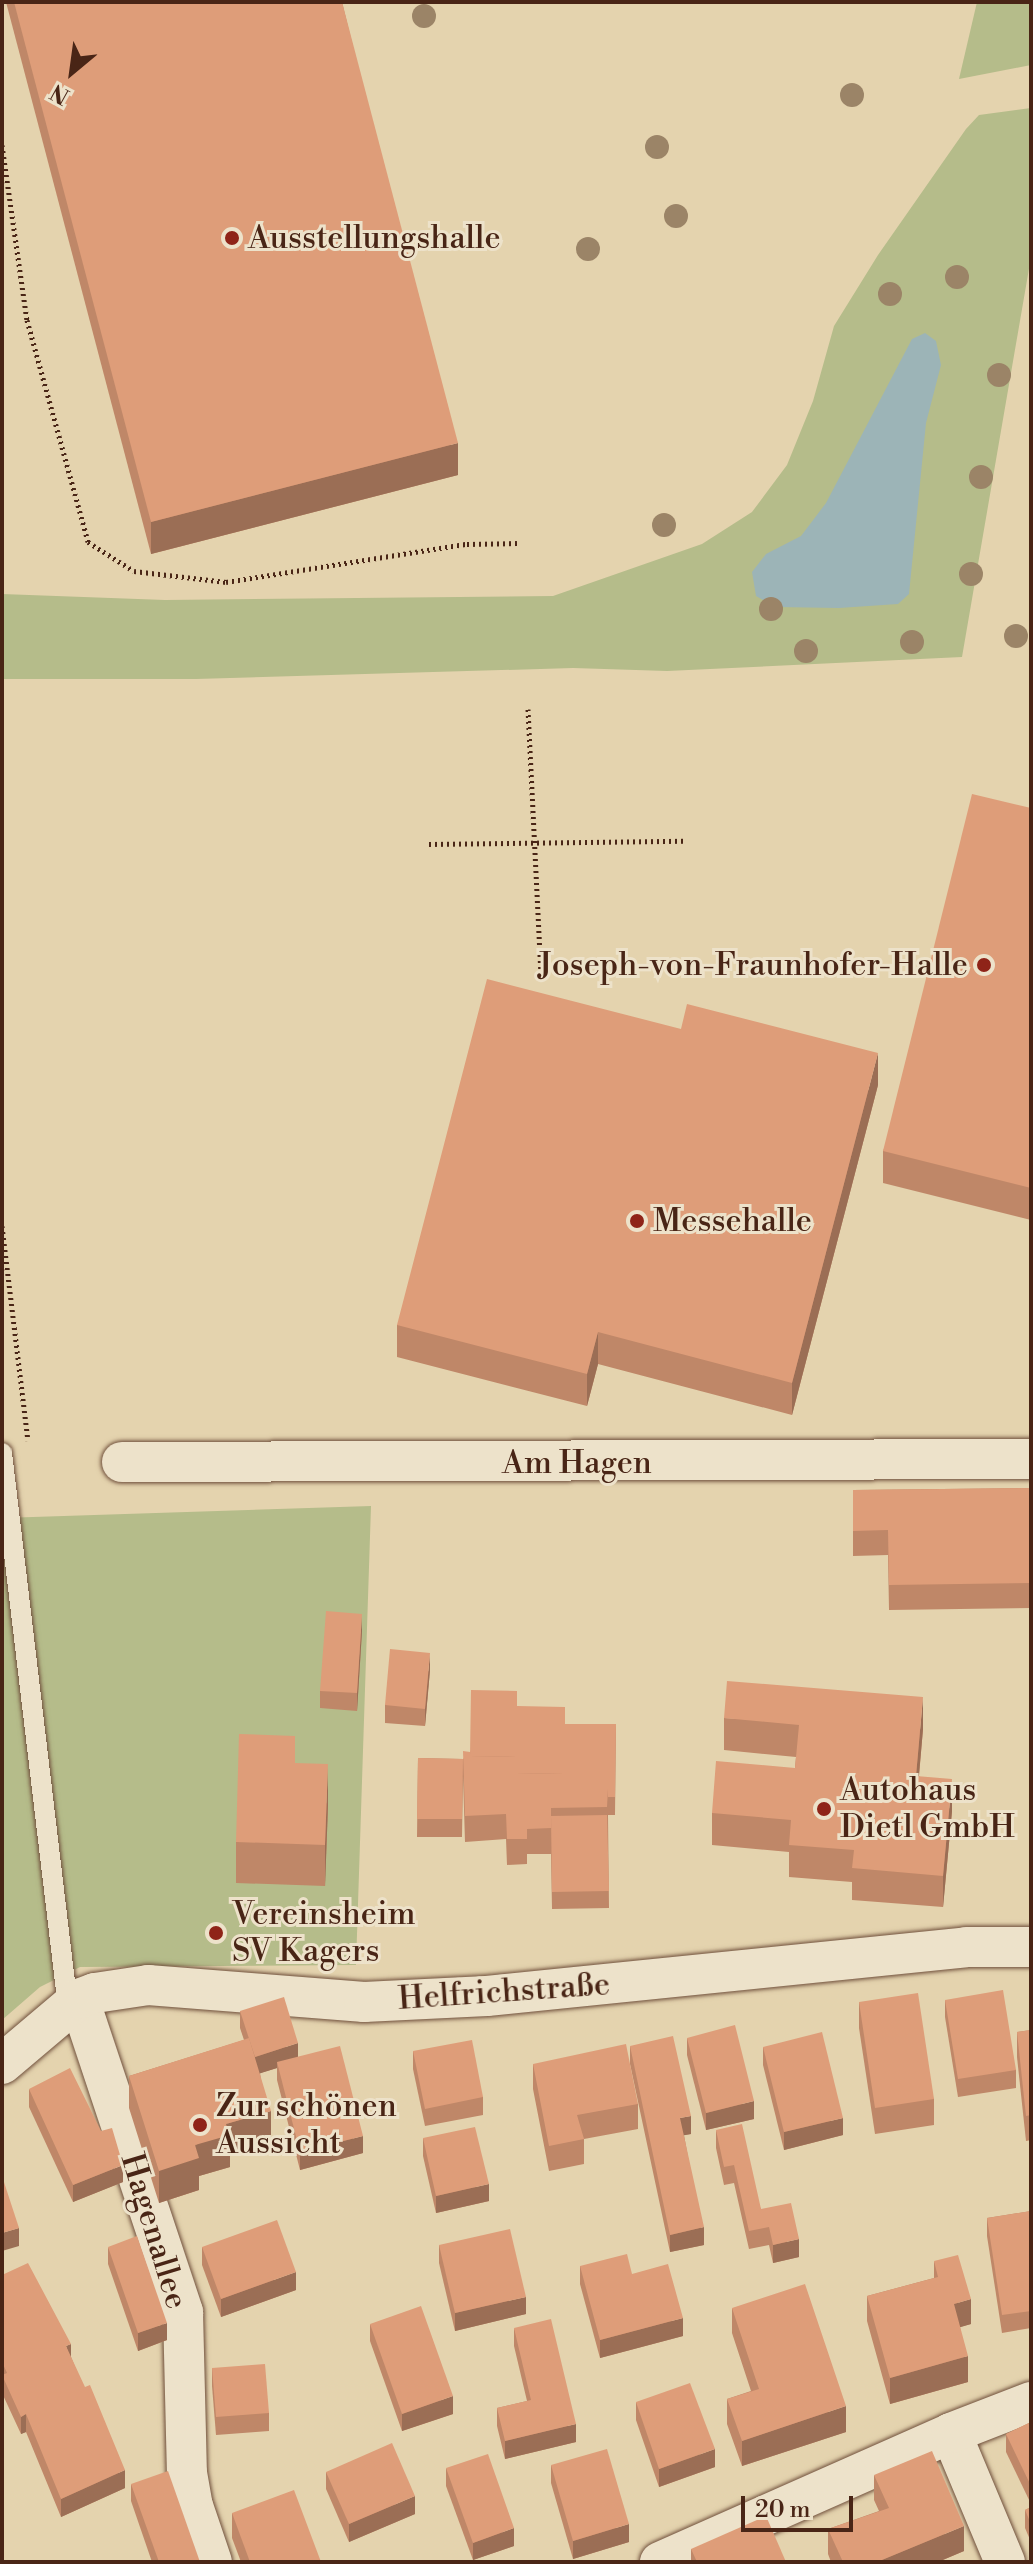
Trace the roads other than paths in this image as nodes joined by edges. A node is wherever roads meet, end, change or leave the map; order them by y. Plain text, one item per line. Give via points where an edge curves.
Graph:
1 (2, 1453) edge
2 (1031, 1459) edge
3 (122, 1462) dead end
4 (1031, 1947) edge
5 (74, 2003) junction
6 (2, 2064) edge
7 (1031, 2402) edge
8 (951, 2433) junction
9 (212, 2562) edge
10 (660, 2562) edge
11 (1005, 2562) edge

1 - 5 lane, Hagenallee
2 - 3 street, Am Hagen
4 - 5 street, Helfrichstraße via 966,1947 487,1996 364,2002 148,1985 95,1993
5 - 6 street, Helfrichstraße
5 - 9 street, Hagenallee via 183,2312 187,2473
7 - 8 street
8 - 10 street
8 - 11 street

